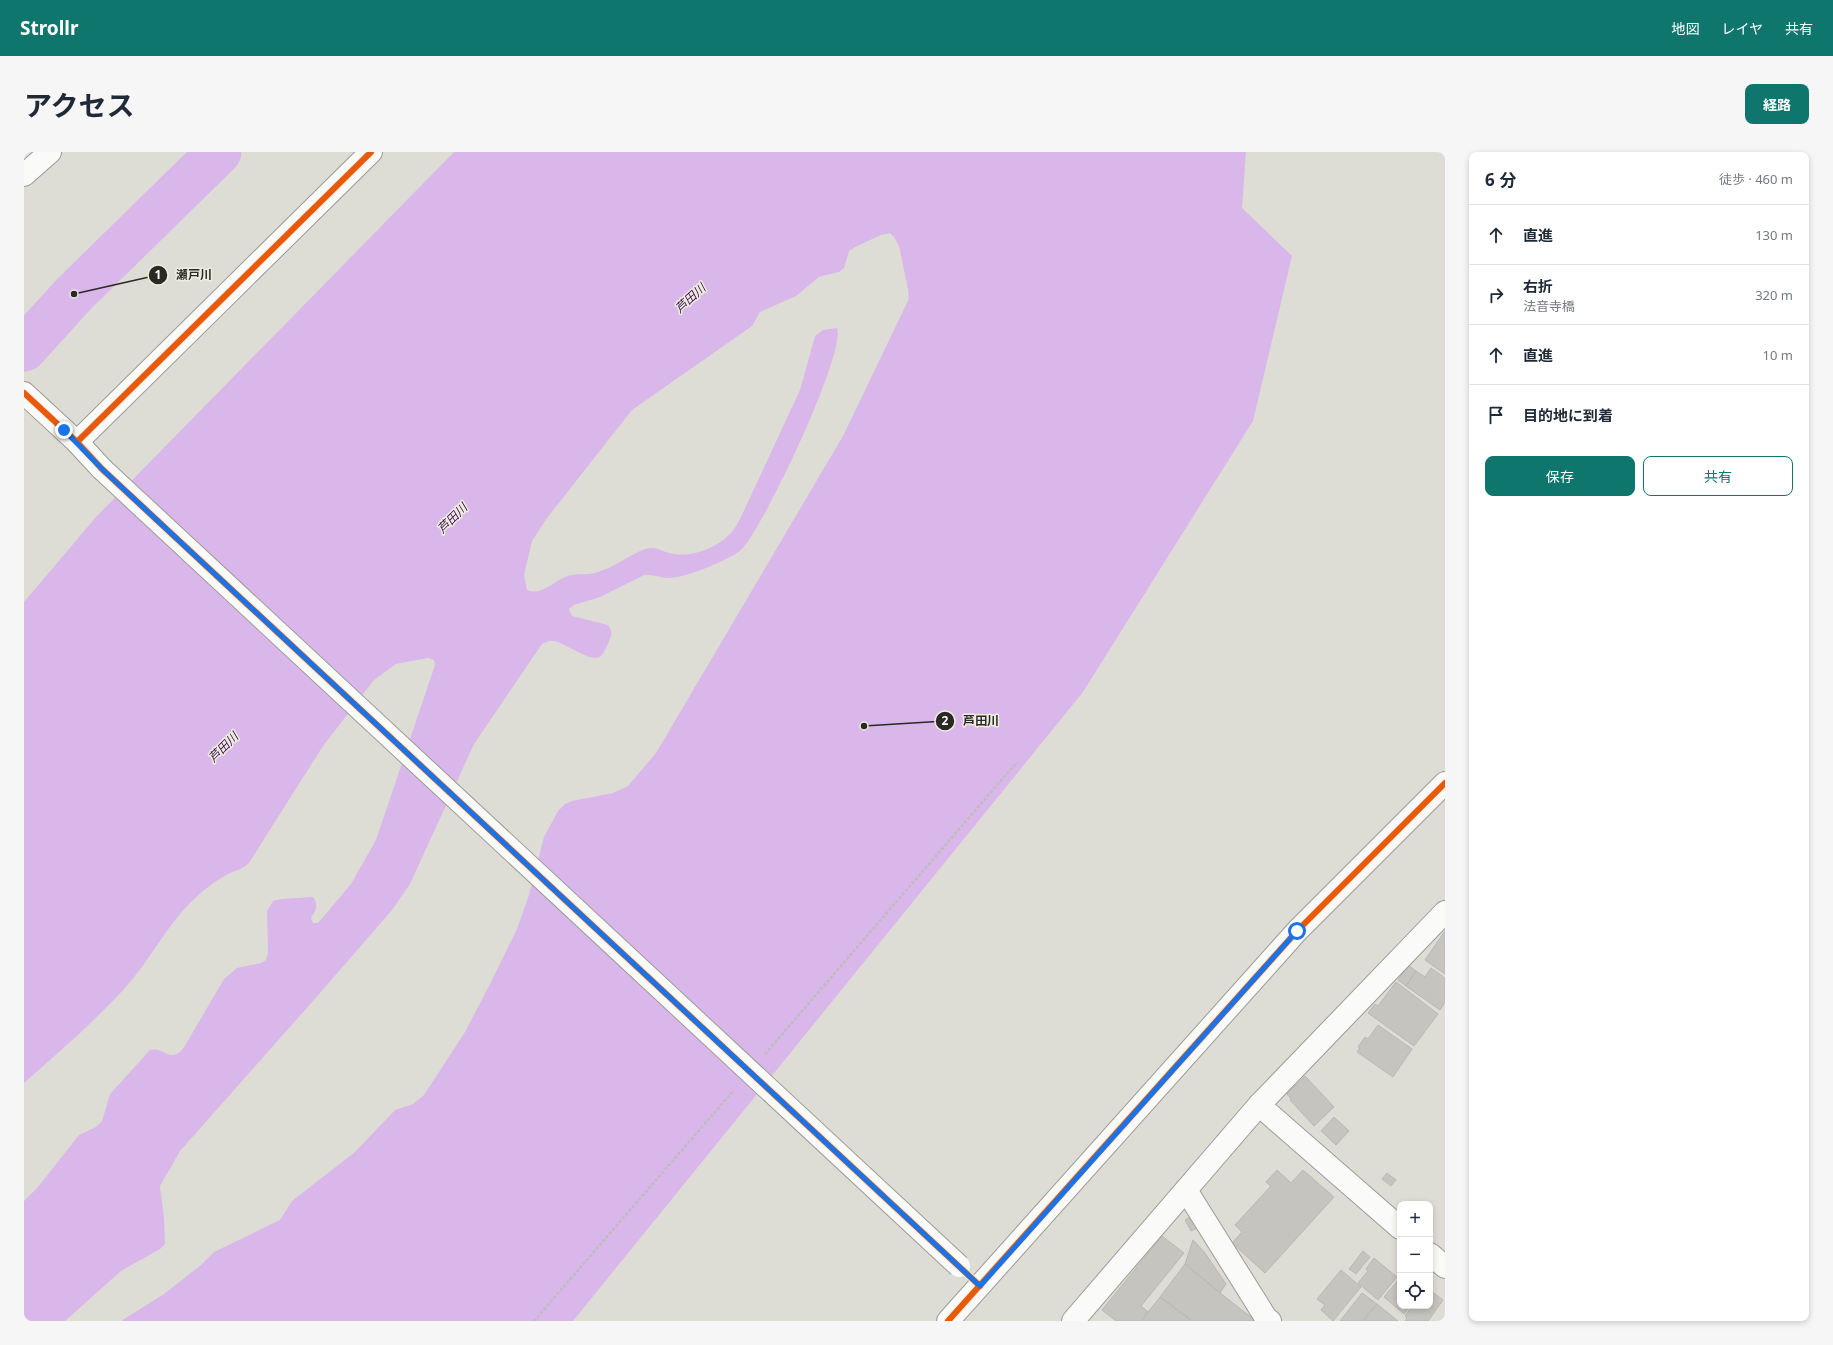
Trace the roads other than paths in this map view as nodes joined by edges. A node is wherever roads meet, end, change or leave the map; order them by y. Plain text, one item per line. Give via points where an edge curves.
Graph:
1 (50, 152) edge
2 (371, 152) edge
3 (24, 175) edge
4 (24, 393) edge
5 (70, 436) junction
6 (1445, 783) edge
7 (1445, 912) edge
8 (1259, 1105) junction
9 (1186, 1190) junction
10 (1397, 1225) edge
11 (1433, 1257) edge
12 (1445, 1267) edge
13 (980, 1286) junction
14 (948, 1321) edge
15 (1073, 1321) edge
16 (1270, 1321) edge

1 - 3 street
2 - 5 street
4 - 5 street
5 - 13 street, bridge via 102,469
6 - 13 street via 1297,931
7 - 8 street
8 - 9 street
8 - 10 street
9 - 15 street
9 - 16 street
11 - 12 street
13 - 14 street

